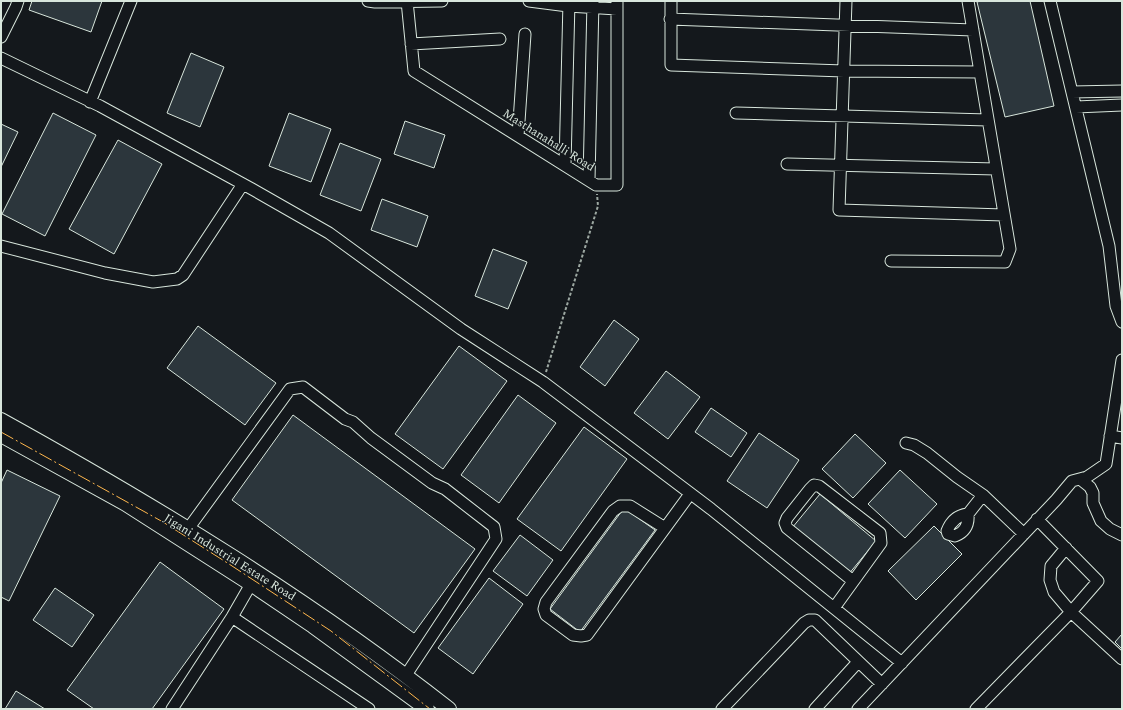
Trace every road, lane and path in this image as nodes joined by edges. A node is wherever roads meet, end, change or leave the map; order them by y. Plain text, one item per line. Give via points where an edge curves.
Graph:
1 (18, 1) edge
2 (131, 1) edge
3 (368, 1) edge
4 (407, 1) edge
5 (442, 1) edge
6 (529, 1) edge
7 (671, 1) edge
8 (846, 1) edge
9 (968, 1) edge
10 (1050, 1) edge
11 (568, 3) edge
12 (593, 4) edge
13 (617, 5) edge
14 (670, 19) junction
15 (845, 25) junction
16 (973, 30) junction
17 (525, 34) dead end
18 (1, 37) edge
19 (500, 39) dead end
20 (411, 44) junction
21 (1, 58) edge
22 (844, 71) junction
23 (980, 72) junction
24 (1122, 91) edge
25 (1072, 92) junction
26 (90, 102) junction
27 (1122, 105) edge
28 (1076, 107) junction
29 (736, 113) dead end
30 (842, 116) junction
31 (988, 120) junction
32 (518, 136) junction
33 (787, 164) dead end
34 (564, 165) junction
35 (841, 165) junction
36 (996, 169) junction
37 (592, 182) junction
38 (243, 184) junction
39 (1004, 214) junction
40 (1, 246) edge
41 (891, 261) dead end
42 (1122, 322) edge
43 (1122, 360) edge
44 (543, 382) junction
45 (1, 420) edge
46 (1117, 423) edge
47 (1, 435) edge
48 (1110, 436) junction
49 (1122, 438) edge
50 (906, 443) dead end
51 (1080, 479) junction
52 (690, 494) junction
53 (983, 495) junction
54 (968, 514) dead end
55 (1037, 519) junction
56 (665, 528) junction
57 (188, 529) junction
58 (1024, 534) junction
59 (1122, 536) edge
60 (1066, 548) junction
61 (853, 581) junction
62 (251, 584) junction
63 (834, 608) junction
64 (1071, 612) junction
65 (232, 618) junction
66 (1122, 659) edge
67 (858, 662) junction
68 (902, 663) junction
69 (406, 675) junction
70 (882, 684) junction
71 (172, 709) edge
72 (369, 709) edge
73 (427, 709) edge
74 (449, 709) edge
75 (722, 709) edge
76 (815, 709) edge
77 (858, 709) edge
78 (976, 709) edge

1 - 18 street
2 - 26 street
3 - 4 street
4 - 5 street
4 - 20 street, Masthanahalli Road
6 - 11 street
7 - 14 street
8 - 15 street
9 - 16 street
10 - 25 street
11 - 12 street
11 - 34 street
12 - 13 street
12 - 37 street
13 - 37 street via 617,185
14 - 15 street
14 - 22 street via 672,65
15 - 16 street
15 - 22 street
16 - 23 street
17 - 32 street
19 - 20 street
20 - 32 street, Masthanahalli Road via 414,71
21 - 26 street
22 - 23 street
22 - 30 street
23 - 31 street
24 - 25 street
25 - 28 street
26 - 38 street
27 - 28 street
28 - 42 street via 1110,246 1116,306
29 - 30 street
30 - 31 street
30 - 35 street
31 - 36 street
32 - 34 street, Masthanahalli Road
33 - 35 street
34 - 37 street, Masthanahalli Road
35 - 36 street
35 - 39 street via 839,210
36 - 39 street
37 - 44 path, Masthanahalli Road via 598,206
38 - 40 street via 183,275 177,279 153,282
38 - 44 street via 329,233 460,329
39 - 41 street via 1010,249 1005,262
43 - 46 street
44 - 52 street
45 - 57 main road, Jigani Industrial Estate Road
46 - 48 street
47 - 62 main road, Jigani Industrial Estate Road via 126,504
48 - 49 street
48 - 51 street via 1106,464
50 - 53 street via 927,453
51 - 55 street via 1072,481
51 - 59 street via 1090,487 1093,503 1101,521
52 - 56 street
52 - 63 street
53 - 54 street
53 - 58 street
55 - 58 street
55 - 60 street
56 - 56 street via 587,635 573,635 546,615 546,602 613,511 620,506 630,506
57 - 69 main road, Jigani Industrial Estate Road via 282,588
57 - 69 street via 290,389 302,387 494,527 496,539
58 - 68 street
60 - 64 street via 1052,566 1050,580 1054,592
60 - 64 street via 1098,581
61 - 61 street via 881,543 880,533 819,486 814,485 788,518 785,523 787,528
61 - 63 street
62 - 65 street
62 - 73 main road, Jigani Industrial Estate Road
63 - 68 street
64 - 66 street
64 - 78 street
65 - 71 street
65 - 72 street
67 - 70 street
67 - 75 street via 815,620 809,620
67 - 76 street
68 - 70 street
69 - 74 main road, Jigani Industrial Estate Road
70 - 77 street

